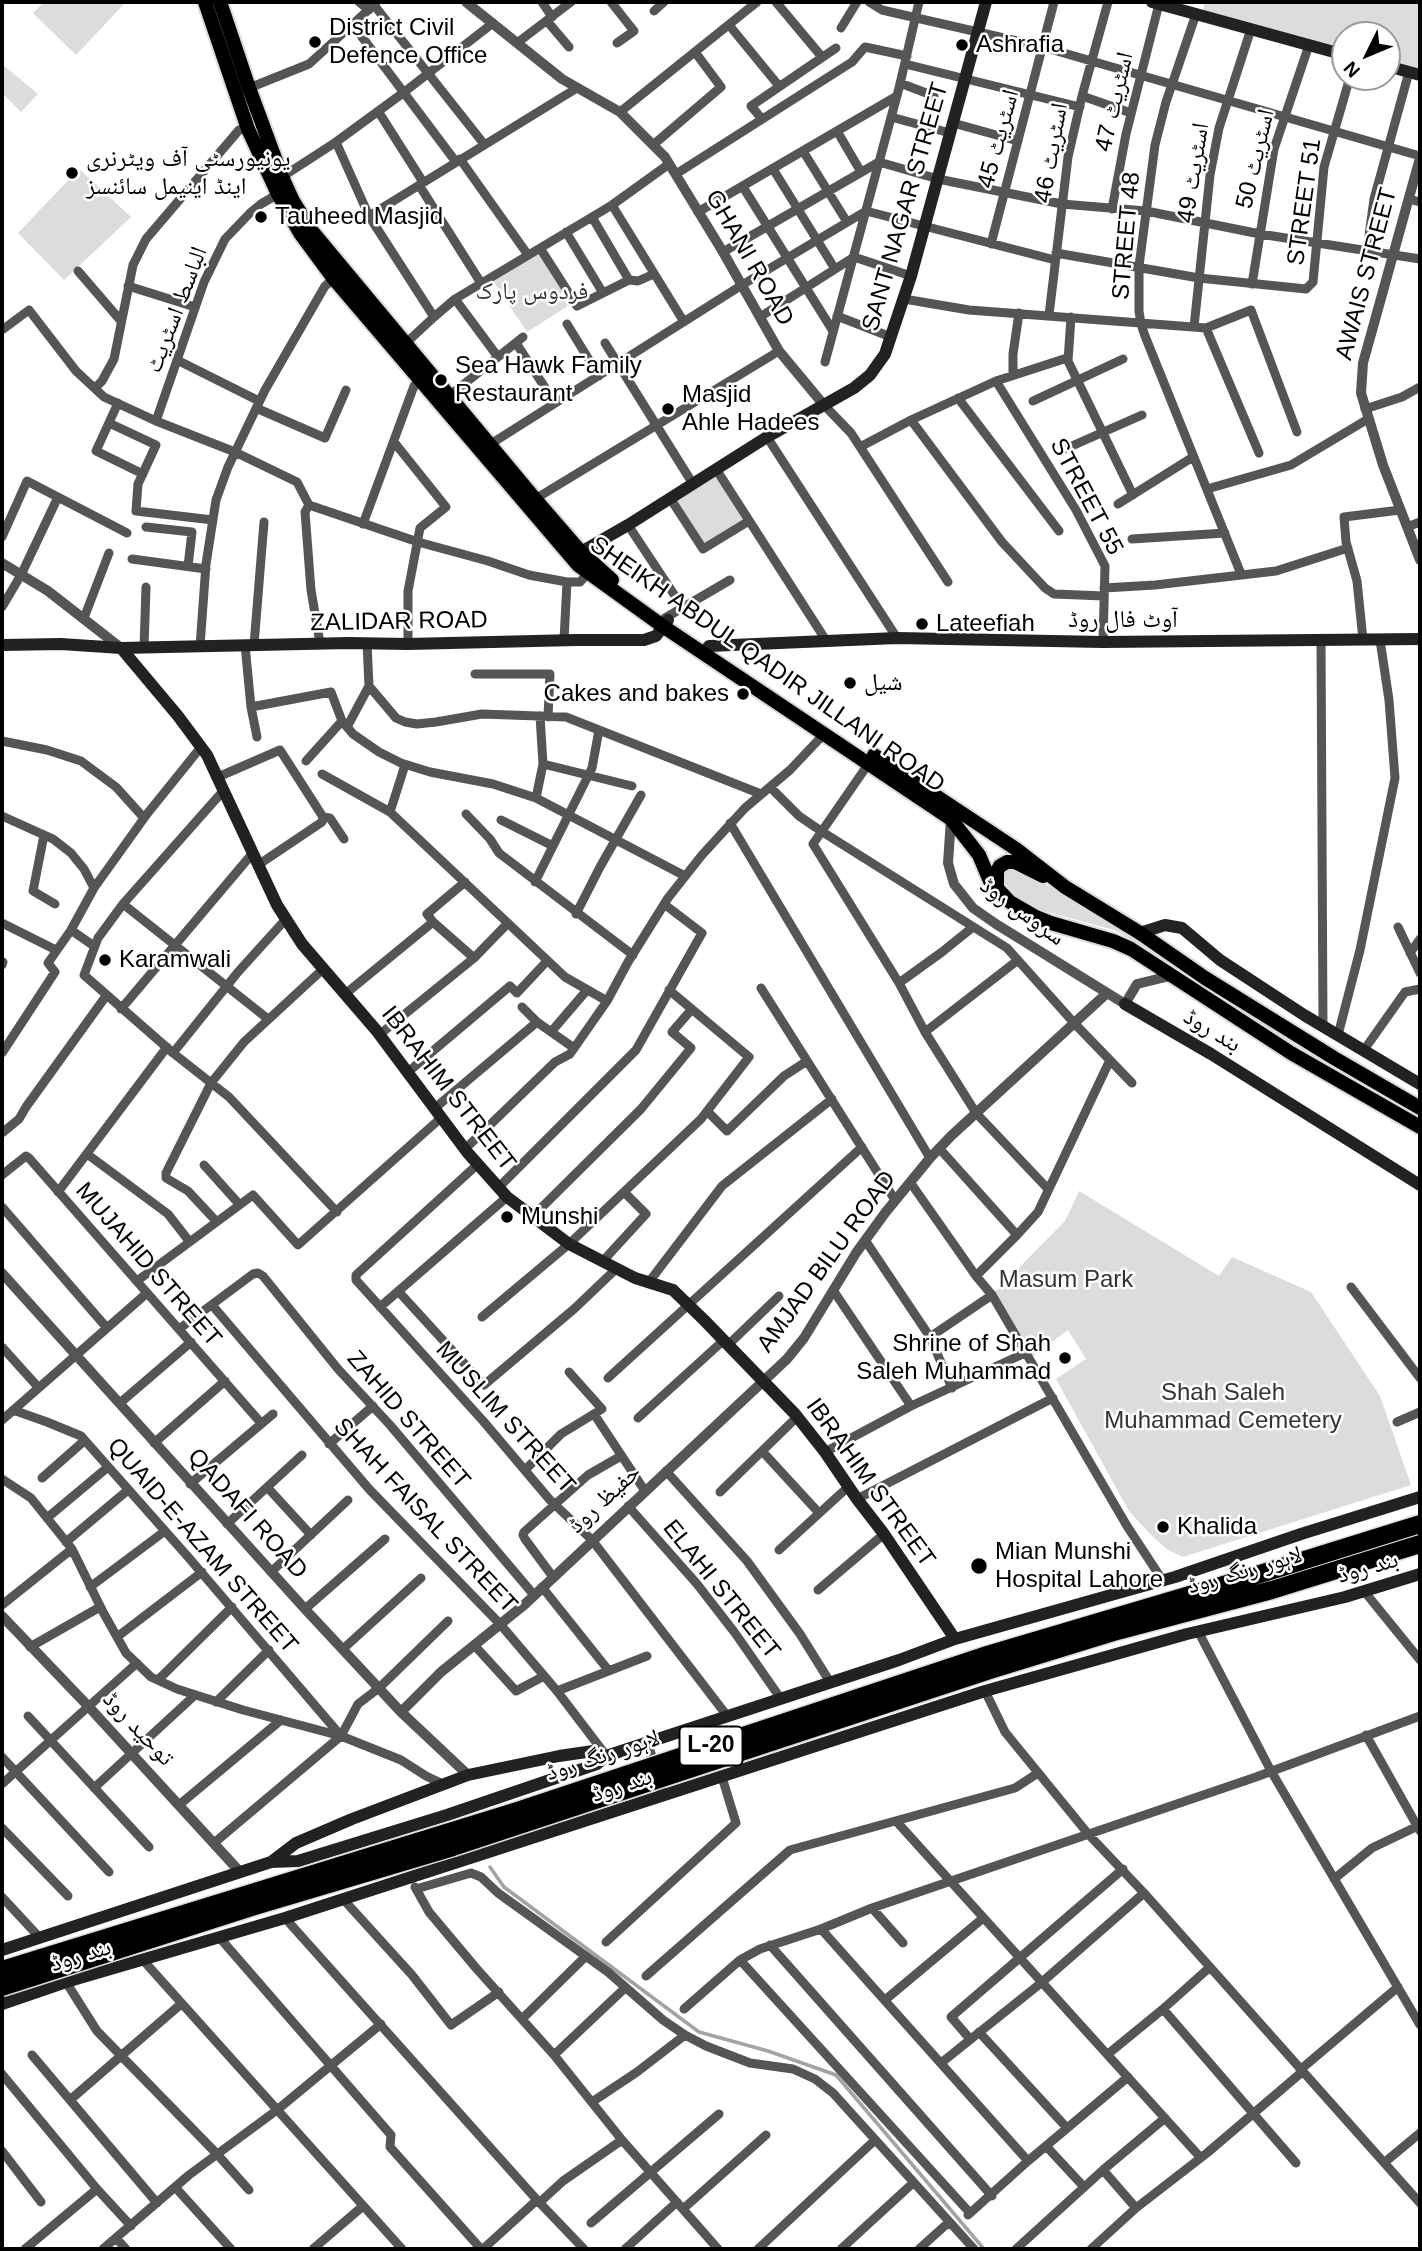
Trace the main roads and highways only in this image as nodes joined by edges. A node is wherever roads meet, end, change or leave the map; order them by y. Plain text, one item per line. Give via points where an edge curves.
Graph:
1 (205, 2) edge
2 (220, 2) edge
3 (986, 2) edge
4 (1156, 3) edge
5 (1331, 51) edge
6 (581, 552) junction
7 (666, 621) junction
8 (1420, 639) edge
9 (2, 645) edge
10 (121, 648) junction
11 (706, 650) junction
12 (1065, 887) junction
13 (998, 889) junction
14 (1140, 933) junction
15 (1125, 1004) road end
16 (1420, 1084) edge
17 (1420, 1108) edge
18 (1420, 1127) edge
19 (1420, 1185) edge
20 (1420, 1497) edge
21 (1420, 1524) edge
22 (1420, 1544) edge
23 (1420, 1574) edge
24 (955, 1639) junction
25 (606, 1756) junction
26 (271, 1862) junction
27 (2, 1950) edge
28 (2, 1970) edge
29 (2, 1987) edge
30 (2, 2004) edge

1 - 7 main road, SHEIKH ABDUL QADIR JILLANI ROAD via 248,129 278,194 334,279 571,558
2 - 6 main road, SHEIKH ABDUL QADIR JILLANI ROAD via 293,201 321,243
3 - 6 main road, SANT NAGAR STREET via 904,299 885,354 870,375
4 - 5 main road
6 - 7 main road, SHEIKH ABDUL QADIR JILLANI ROAD
7 - 10 main road, ZALIDAR ROAD via 656,636 644,640
7 - 11 main road, SHEIKH ABDUL QADIR JILLANI ROAD
8 - 11 main road, آوٹ فال روڈ via 1103,642 897,638
9 - 10 main road, ZALIDAR ROAD
10 - 24 main road, IBRAHIM STREET via 201,747 302,944 379,1035 465,1149 503,1192 569,1244 616,1269 673,1290 688,1304 825,1452
11 - 12 main road, SHEIKH ABDUL QADIR JILLANI ROAD via 1016,849
11 - 13 main road, SHEIKH ABDUL QADIR JILLANI ROAD via 951,819
12 - 13 main road via 1007,862 996,876
12 - 14 main road, SHEIKH ABDUL QADIR JILLANI ROAD
13 - 18 main road, SHEIKH ABDUL QADIR JILLANI ROAD via 1036,917 1131,949 1291,1054
14 - 16 main road via 1165,925 1182,928 1220,960
14 - 17 main road, SHEIKH ABDUL QADIR JILLANI ROAD
15 - 19 main road, بند روڈ
20 - 24 main road, بند روڈ via 1163,1581
21 - 28 highway, لاہور رنگ روڈ / L-20, bridge via 984,1656 517,1811
22 - 29 highway, لاہور رنگ روڈ / L-20, bridge via 1003,1666 477,1839
23 - 30 main road, بند روڈ via 985,1691 285,1918
24 - 25 main road, بند روڈ
25 - 26 main road, بند روڈ via 597,1764 447,1815 298,1861
25 - 26 main road, بند روڈ via 593,1751 468,1775 296,1843
26 - 27 main road, بند روڈ

